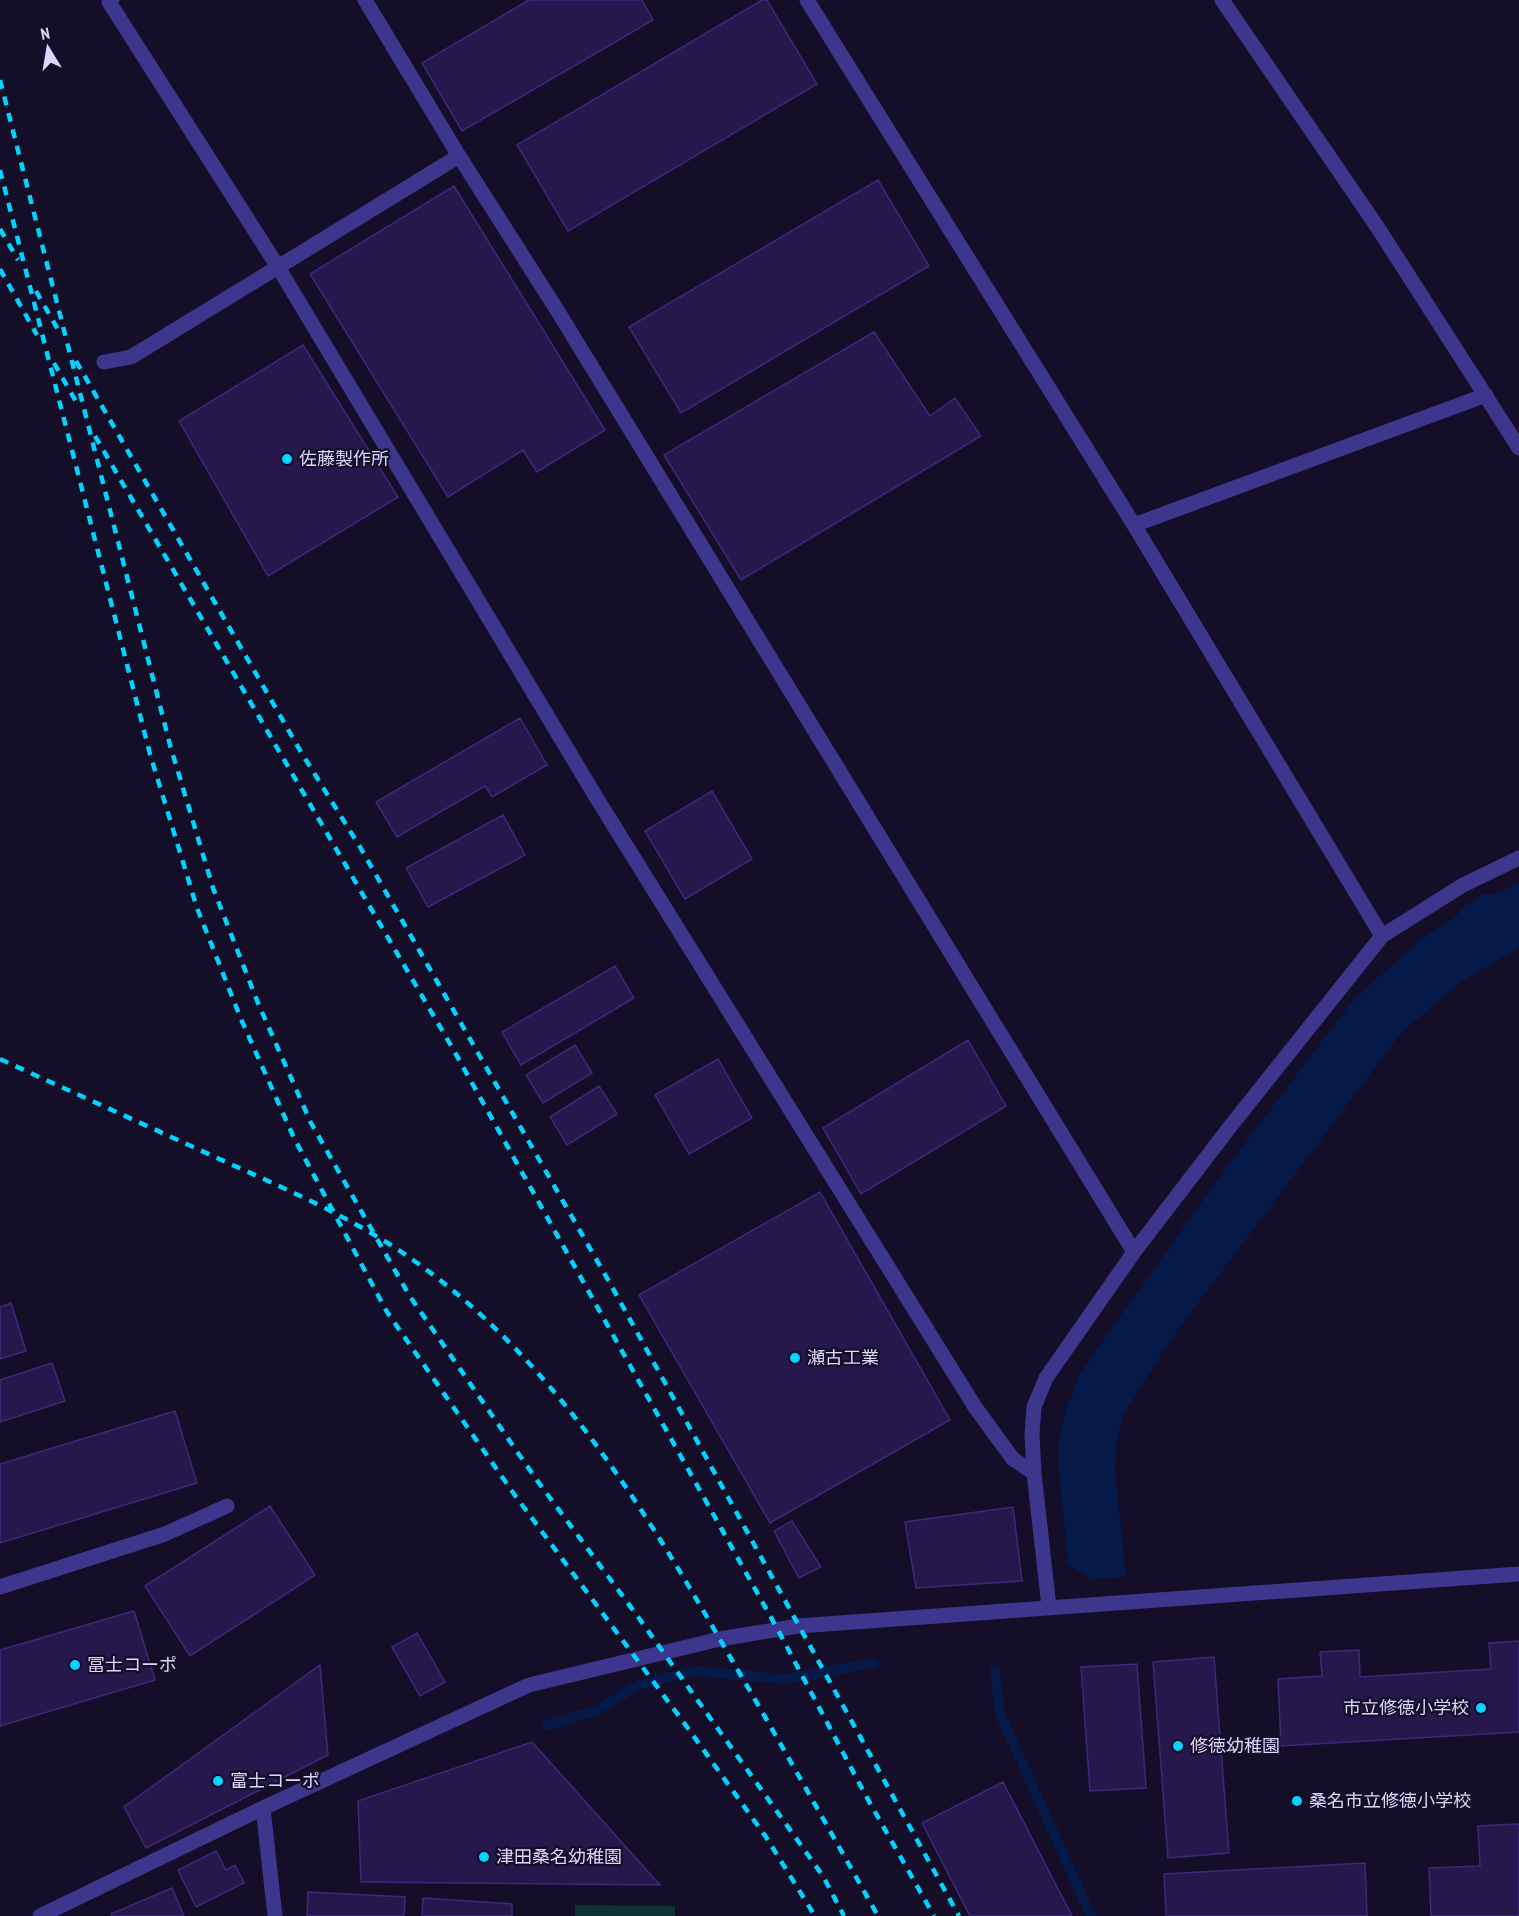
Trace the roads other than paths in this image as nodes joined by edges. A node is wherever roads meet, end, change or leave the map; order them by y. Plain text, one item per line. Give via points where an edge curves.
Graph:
1 (112, 0) edge
2 (365, 0) edge
3 (807, 0) edge
4 (1222, 0) edge
5 (459, 156) junction
6 (278, 267) junction
7 (105, 362) dead end
8 (1486, 395) junction
9 (1519, 448) edge
10 (1134, 525) junction
11 (1519, 858) edge
12 (1382, 936) junction
13 (1134, 1252) junction
14 (1035, 1473) junction
15 (227, 1506) dead end
16 (1519, 1575) edge
17 (0, 1587) edge
18 (1050, 1607) junction
19 (263, 1809) junction
20 (40, 1916) edge
21 (275, 1916) edge

1 - 6 street via 109,2
2 - 5 street
3 - 10 street
4 - 8 street via 1378,228
5 - 6 street
5 - 13 street
6 - 7 street via 131,357
6 - 14 street via 596,797 975,1407 1013,1460
8 - 9 street
8 - 10 street
10 - 12 street
11 - 12 street via 1463,885
12 - 13 street
13 - 14 street via 1046,1378 1034,1407
14 - 18 street
15 - 17 street via 165,1534
16 - 18 street
18 - 19 street via 798,1626 720,1639 529,1685
19 - 20 street
19 - 21 street

